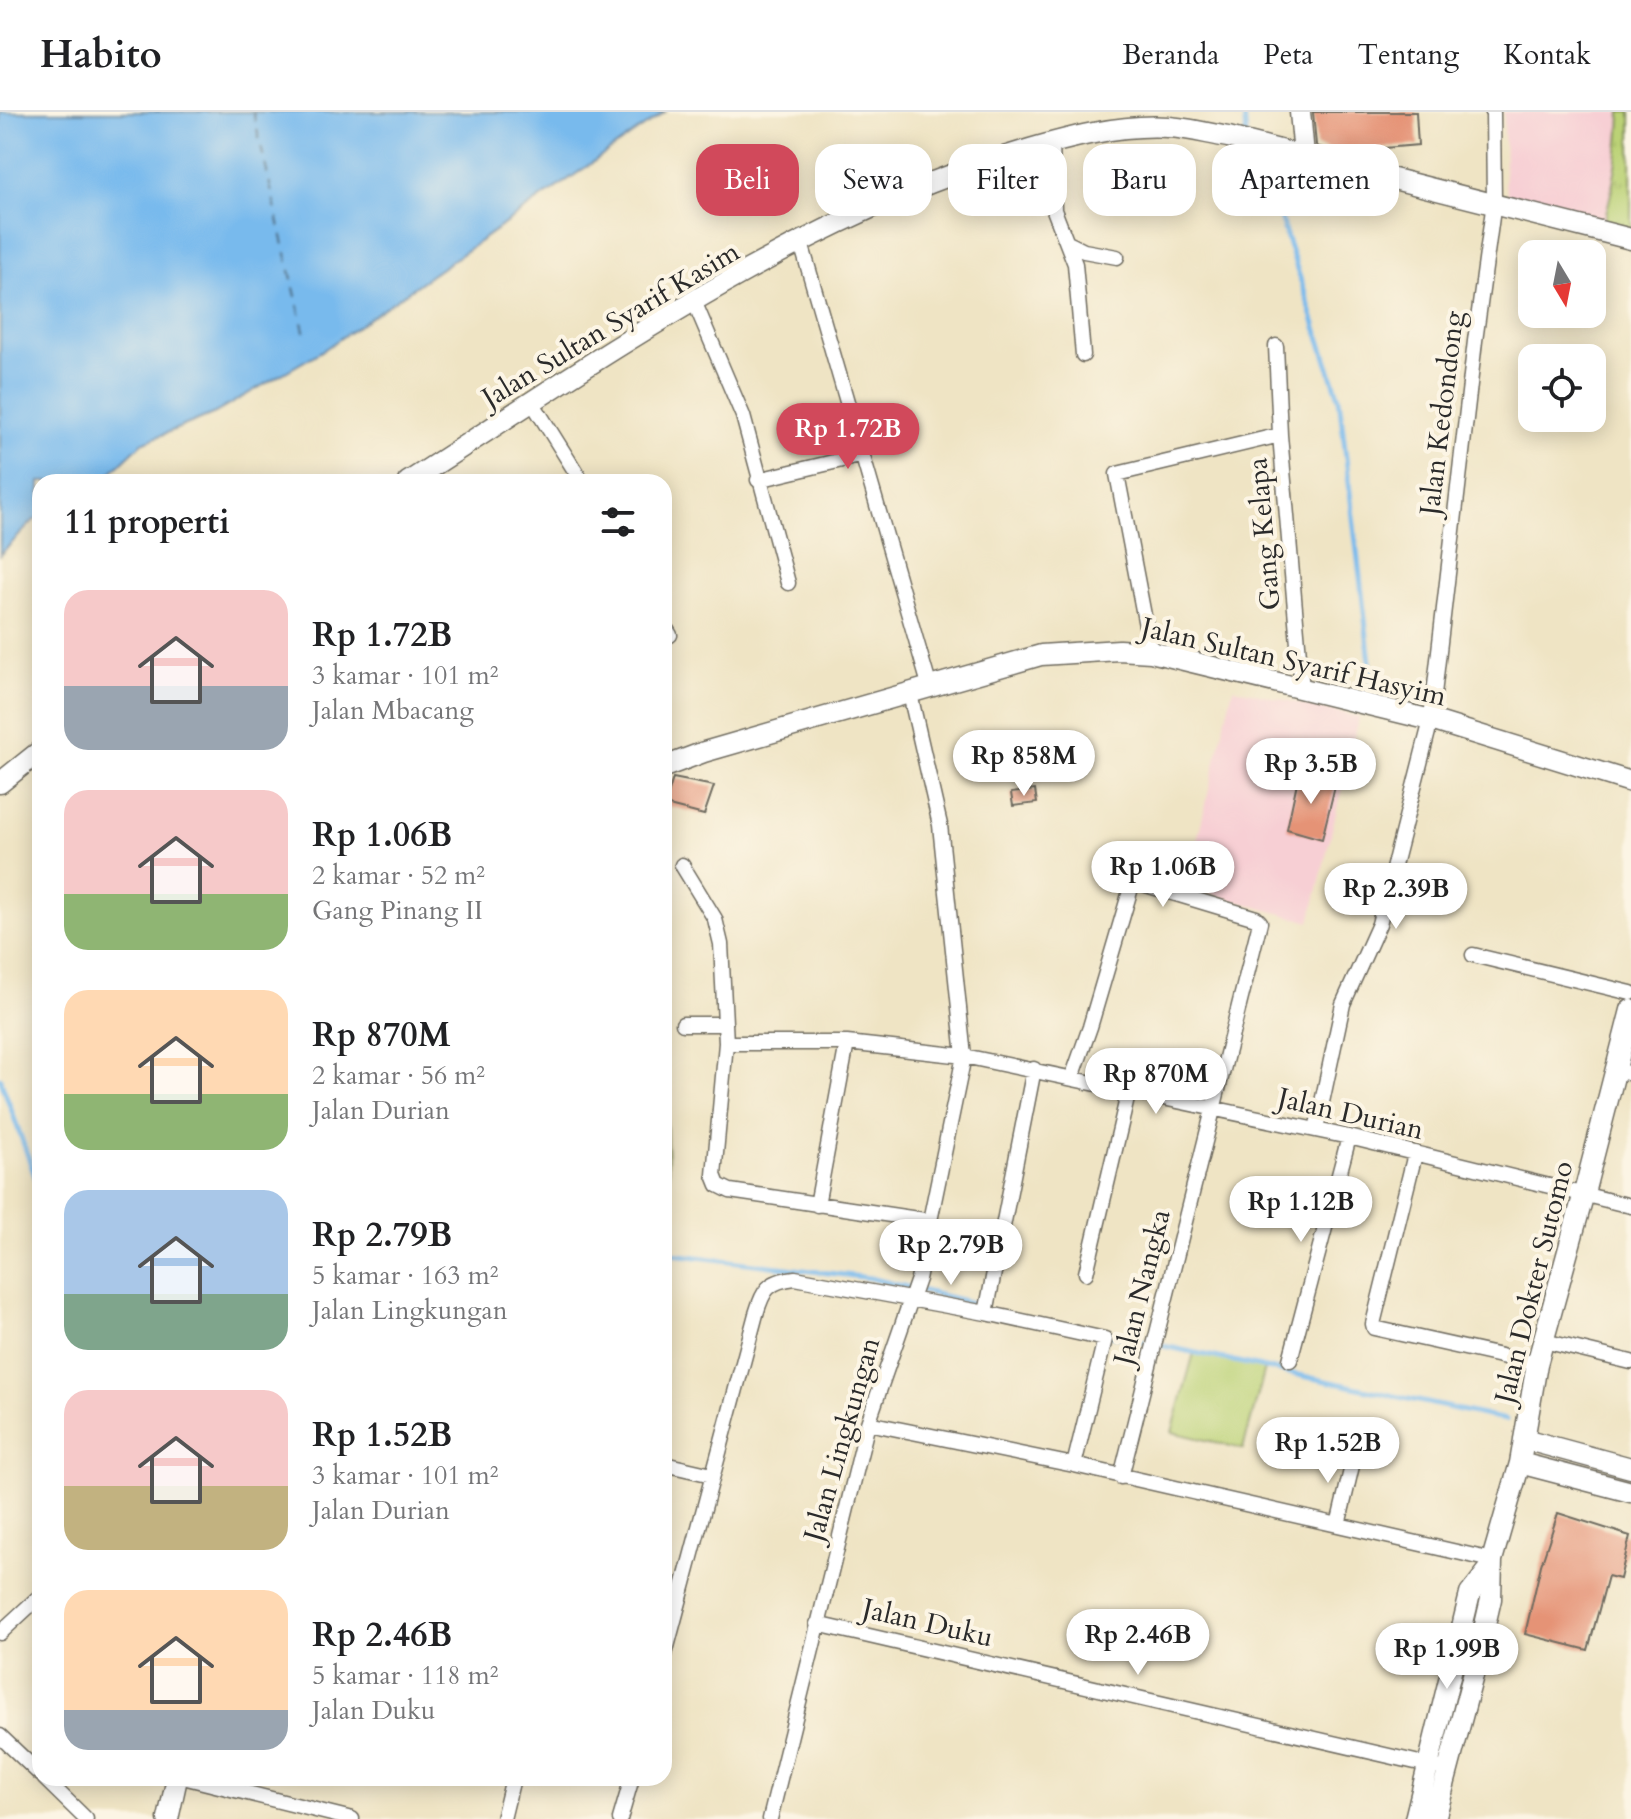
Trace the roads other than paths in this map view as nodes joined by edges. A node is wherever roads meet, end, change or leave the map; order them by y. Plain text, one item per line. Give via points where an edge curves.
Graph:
1 (1300, 112) edge
2 (1493, 112) edge
3 (1161, 119) edge
4 (1052, 143) junction
5 (1253, 144) edge
6 (1303, 144) edge
7 (1399, 178) edge
8 (1494, 202) junction
9 (1631, 239) edge
10 (801, 243) junction
11 (1068, 243) junction
12 (1117, 257) dead end
13 (694, 301) junction
14 (1276, 346) dead end
15 (1083, 355) dead end
16 (532, 402) junction
17 (1280, 435) junction
18 (863, 455) junction
19 (420, 474) edge
20 (577, 474) edge
21 (758, 480) junction
22 (788, 583) dead end
23 (1151, 652) junction
24 (930, 688) junction
25 (1302, 690) junction
26 (910, 694) junction
27 (1431, 720) junction
28 (32, 757) edge
29 (672, 764) edge
30 (1631, 782) edge
31 (0, 783) edge
32 (682, 865) dead end
33 (1473, 955) dead end
34 (1631, 993) edge
35 (1631, 1010) edge
36 (683, 1024) dead end
37 (725, 1024) junction
38 (726, 1043) junction
39 (847, 1043) junction
40 (964, 1056) junction
41 (1034, 1069) junction
42 (1623, 1071) edge
43 (1072, 1078) junction
44 (1129, 1090) junction
45 (1212, 1109) junction
46 (1316, 1130) junction
47 (1349, 1137) junction
48 (1415, 1154) junction
49 (1584, 1193) junction
50 (817, 1205) junction
51 (1631, 1206) edge
52 (931, 1221) junction
53 (1086, 1273) dead end
54 (910, 1299) junction
55 (986, 1313) junction
56 (1544, 1341) junction
57 (1290, 1360) dead end
58 (1631, 1362) edge
59 (1537, 1364) junction
60 (868, 1423) junction
61 (1524, 1439) junction
62 (1355, 1453) dead end
63 (1520, 1463) junction
64 (1074, 1465) junction
65 (672, 1466) edge
66 (1631, 1468) edge
67 (712, 1475) junction
68 (1121, 1477) junction
69 (1631, 1492) edge
70 (1338, 1525) junction
71 (1492, 1564) junction
72 (32, 1603) edge
73 (672, 1607) edge
74 (817, 1624) junction
75 (0, 1633) edge
76 (0, 1736) edge
77 (32, 1766) edge
78 (1439, 1767) junction
79 (52, 1786) edge
80 (175, 1786) edge
81 (219, 1786) edge
82 (511, 1786) edge
83 (630, 1786) edge
84 (86, 1819) edge
85 (168, 1819) edge
86 (352, 1819) edge
87 (503, 1819) edge
88 (620, 1819) edge
89 (770, 1819) edge
90 (1415, 1819) edge
91 (1435, 1819) edge

1 - 6 street
2 - 8 street, Jalan Kedondong
3 - 4 street, Jalan Sultan Syarif Kasim
3 - 5 street, Jalan Sultan Syarif Kasim
4 - 10 street, Jalan Sultan Syarif Kasim via 960,170
4 - 11 street via 1054,210
7 - 8 street, Jalan Sultan Syarif Kasim
8 - 9 street, Jalan Sultan Syarif Kasim
8 - 27 street, Jalan Kedondong
10 - 13 street, Jalan Sultan Syarif Kasim
10 - 18 street
11 - 12 street
11 - 15 street via 1075,264
13 - 16 street, Jalan Sultan Syarif Kasim
13 - 21 street via 743,416
14 - 17 street
16 - 19 street, Jalan Sultan Syarif Kasim
16 - 20 street
17 - 23 street, Gang Kelapa via 1117,474
17 - 25 street, Gang Kelapa
18 - 21 street
18 - 24 street
21 - 22 street
23 - 24 street, Jalan Sultan Syarif Hasyim via 1041,655
23 - 25 street, Jalan Sultan Syarif Hasyim
24 - 26 street, Jalan Sultan Syarif Hasyim
25 - 27 street, Jalan Sultan Syarif Hasyim
26 - 29 street, Jalan Sultan Syarif Hasyim
26 - 40 street, Jalan Lingkungan via 940,825
27 - 30 street, Jalan Sultan Syarif Hasyim
27 - 46 street, Jalan Kedondong via 1379,924 1343,1004
28 - 31 street
32 - 37 street via 715,919
33 - 34 street
35 - 42 street, Jalan Dokter Sutomo
36 - 37 street
37 - 38 street
38 - 39 street, Jalan Durian
38 - 50 street via 715,1181 730,1191
39 - 40 street, Jalan Durian
39 - 50 street
40 - 41 street, Jalan Durian
40 - 52 street, Jalan Lingkungan
41 - 43 street, Jalan Durian
41 - 55 street
42 - 49 street, Jalan Dokter Sutomo
43 - 44 street, Jalan Durian
43 - 45 street, Jalan Nangka via 1133,881 1260,922
44 - 45 street, Jalan Durian
44 - 53 street
45 - 46 street, Jalan Durian
45 - 68 street, Jalan Nangka
46 - 47 street, Jalan Durian
47 - 48 street, Jalan Durian
47 - 57 street
48 - 49 street, Jalan Durian
48 - 59 street via 1374,1328
49 - 51 street, Jalan Durian
49 - 56 street, Jalan Dokter Sutomo
50 - 52 street
52 - 54 street, Jalan Lingkungan
54 - 55 street
54 - 60 street, Jalan Lingkungan
54 - 67 street via 795,1278 762,1293
55 - 64 street via 1105,1339
56 - 58 street
56 - 59 street, Jalan Dokter Sutomo
59 - 61 street, Jalan Dokter Sutomo
60 - 64 street
60 - 74 street, Jalan Lingkungan
61 - 63 street, Jalan Dokter Sutomo
61 - 66 street
62 - 70 street
63 - 69 street
63 - 71 street, Jalan Dokter Sutomo
64 - 68 street
65 - 67 street
67 - 73 street
68 - 70 street
70 - 71 street
71 - 78 street, Jalan Dokter Sutomo via 1470,1594
72 - 75 street
74 - 78 street, Jalan Duku
74 - 89 street, Jalan Lingkungan
76 - 77 street
78 - 90 street, Jalan Dokter Sutomo
78 - 91 street, Jalan Dokter Sutomo
79 - 84 street
80 - 85 street
81 - 86 street
82 - 87 street
83 - 88 street

